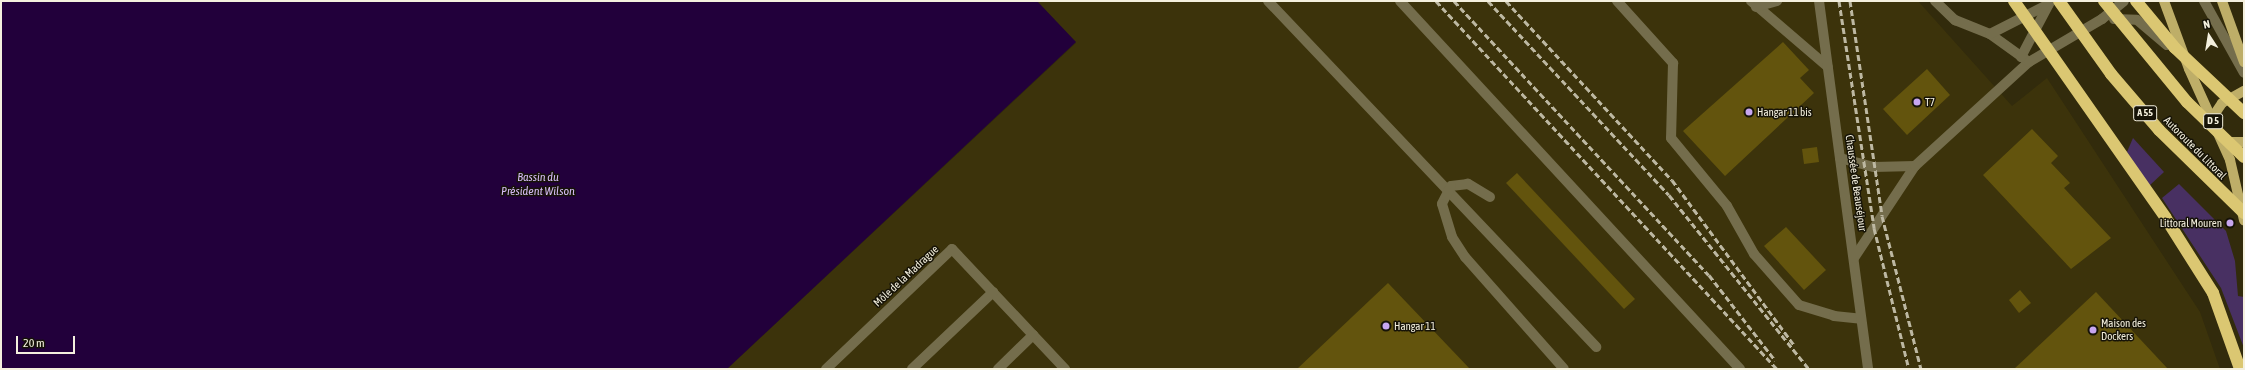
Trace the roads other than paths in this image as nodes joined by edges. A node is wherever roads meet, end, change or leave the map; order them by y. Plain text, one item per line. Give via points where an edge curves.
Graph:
1 (1268, 1) edge
2 (1400, 1) edge
3 (1618, 1) edge
4 (1777, 1) edge
5 (1819, 1) edge
6 (1935, 1) edge
7 (2014, 1) edge
8 (2104, 1) edge
9 (2124, 1) edge
10 (2136, 1) edge
11 (2164, 1) edge
12 (2204, 1) edge
13 (2222, 1) edge
14 (2054, 2) edge
15 (1754, 4) edge
16 (2102, 19) junction
17 (1990, 34) junction
18 (2025, 60) junction
19 (2244, 62) edge
20 (1828, 67) junction
21 (2189, 69) junction
22 (2244, 73) edge
23 (2244, 91) edge
24 (2244, 113) edge
25 (2212, 118) junction
26 (2222, 141) junction
27 (2244, 142) edge
28 (2244, 157) edge
29 (1840, 158) junction
30 (1915, 166) junction
31 (1447, 190) junction
32 (1490, 197) dead end
33 (2244, 213) edge
34 (2244, 220) edge
35 (1854, 258) junction
36 (993, 292) junction
37 (1861, 319) junction
38 (1033, 335) junction
39 (1596, 348) dead end
40 (826, 369) edge
41 (912, 369) edge
42 (998, 369) edge
43 (1065, 369) edge
44 (1564, 369) edge
45 (1740, 369) edge
46 (1868, 369) edge
47 (2240, 369) edge

1 - 31 street
2 - 45 street
3 - 37 street via 1673,63 1671,138 1719,196 1754,254 1799,305 1834,316
4 - 15 street
5 - 20 street, Chaussée de Beauséjour
6 - 17 street via 1955,20
7 - 47 highway, bridge via 2165,217 2214,293
8 - 28 highway, bridge via 2187,102
9 - 16 street
10 - 24 highway, bridge via 2175,48
11 - 21 main road, D 5
12 - 22 street
13 - 19 main road
14 - 17 street
14 - 18 street
14 - 33 highway, Autoroute du Littoral / A 55, bridge via 2159,130
15 - 20 street
16 - 18 street
16 - 21 street via 2137,20 2162,40
17 - 18 street
18 - 30 street
20 - 29 street, Chaussée de Beauséjour
21 - 25 main road, D 5
23 - 25 main road via 2222,103
25 - 26 main road, D 5
26 - 27 main road
26 - 34 main road, D 5 via 2230,160
29 - 30 street via 1874,167
29 - 35 street, Chaussée de Beauséjour
30 - 35 street
31 - 32 street via 1457,184 1468,184
31 - 39 street
31 - 44 street via 1442,204 1444,217 1458,248
35 - 37 street, Chaussée de Beauséjour
36 - 38 street, Môle de la Madrague
36 - 40 street, Môle de la Madrague via 952,249
36 - 41 street
37 - 46 street, Chaussée de Beauséjour
38 - 42 street
38 - 43 street, Môle de la Madrague

